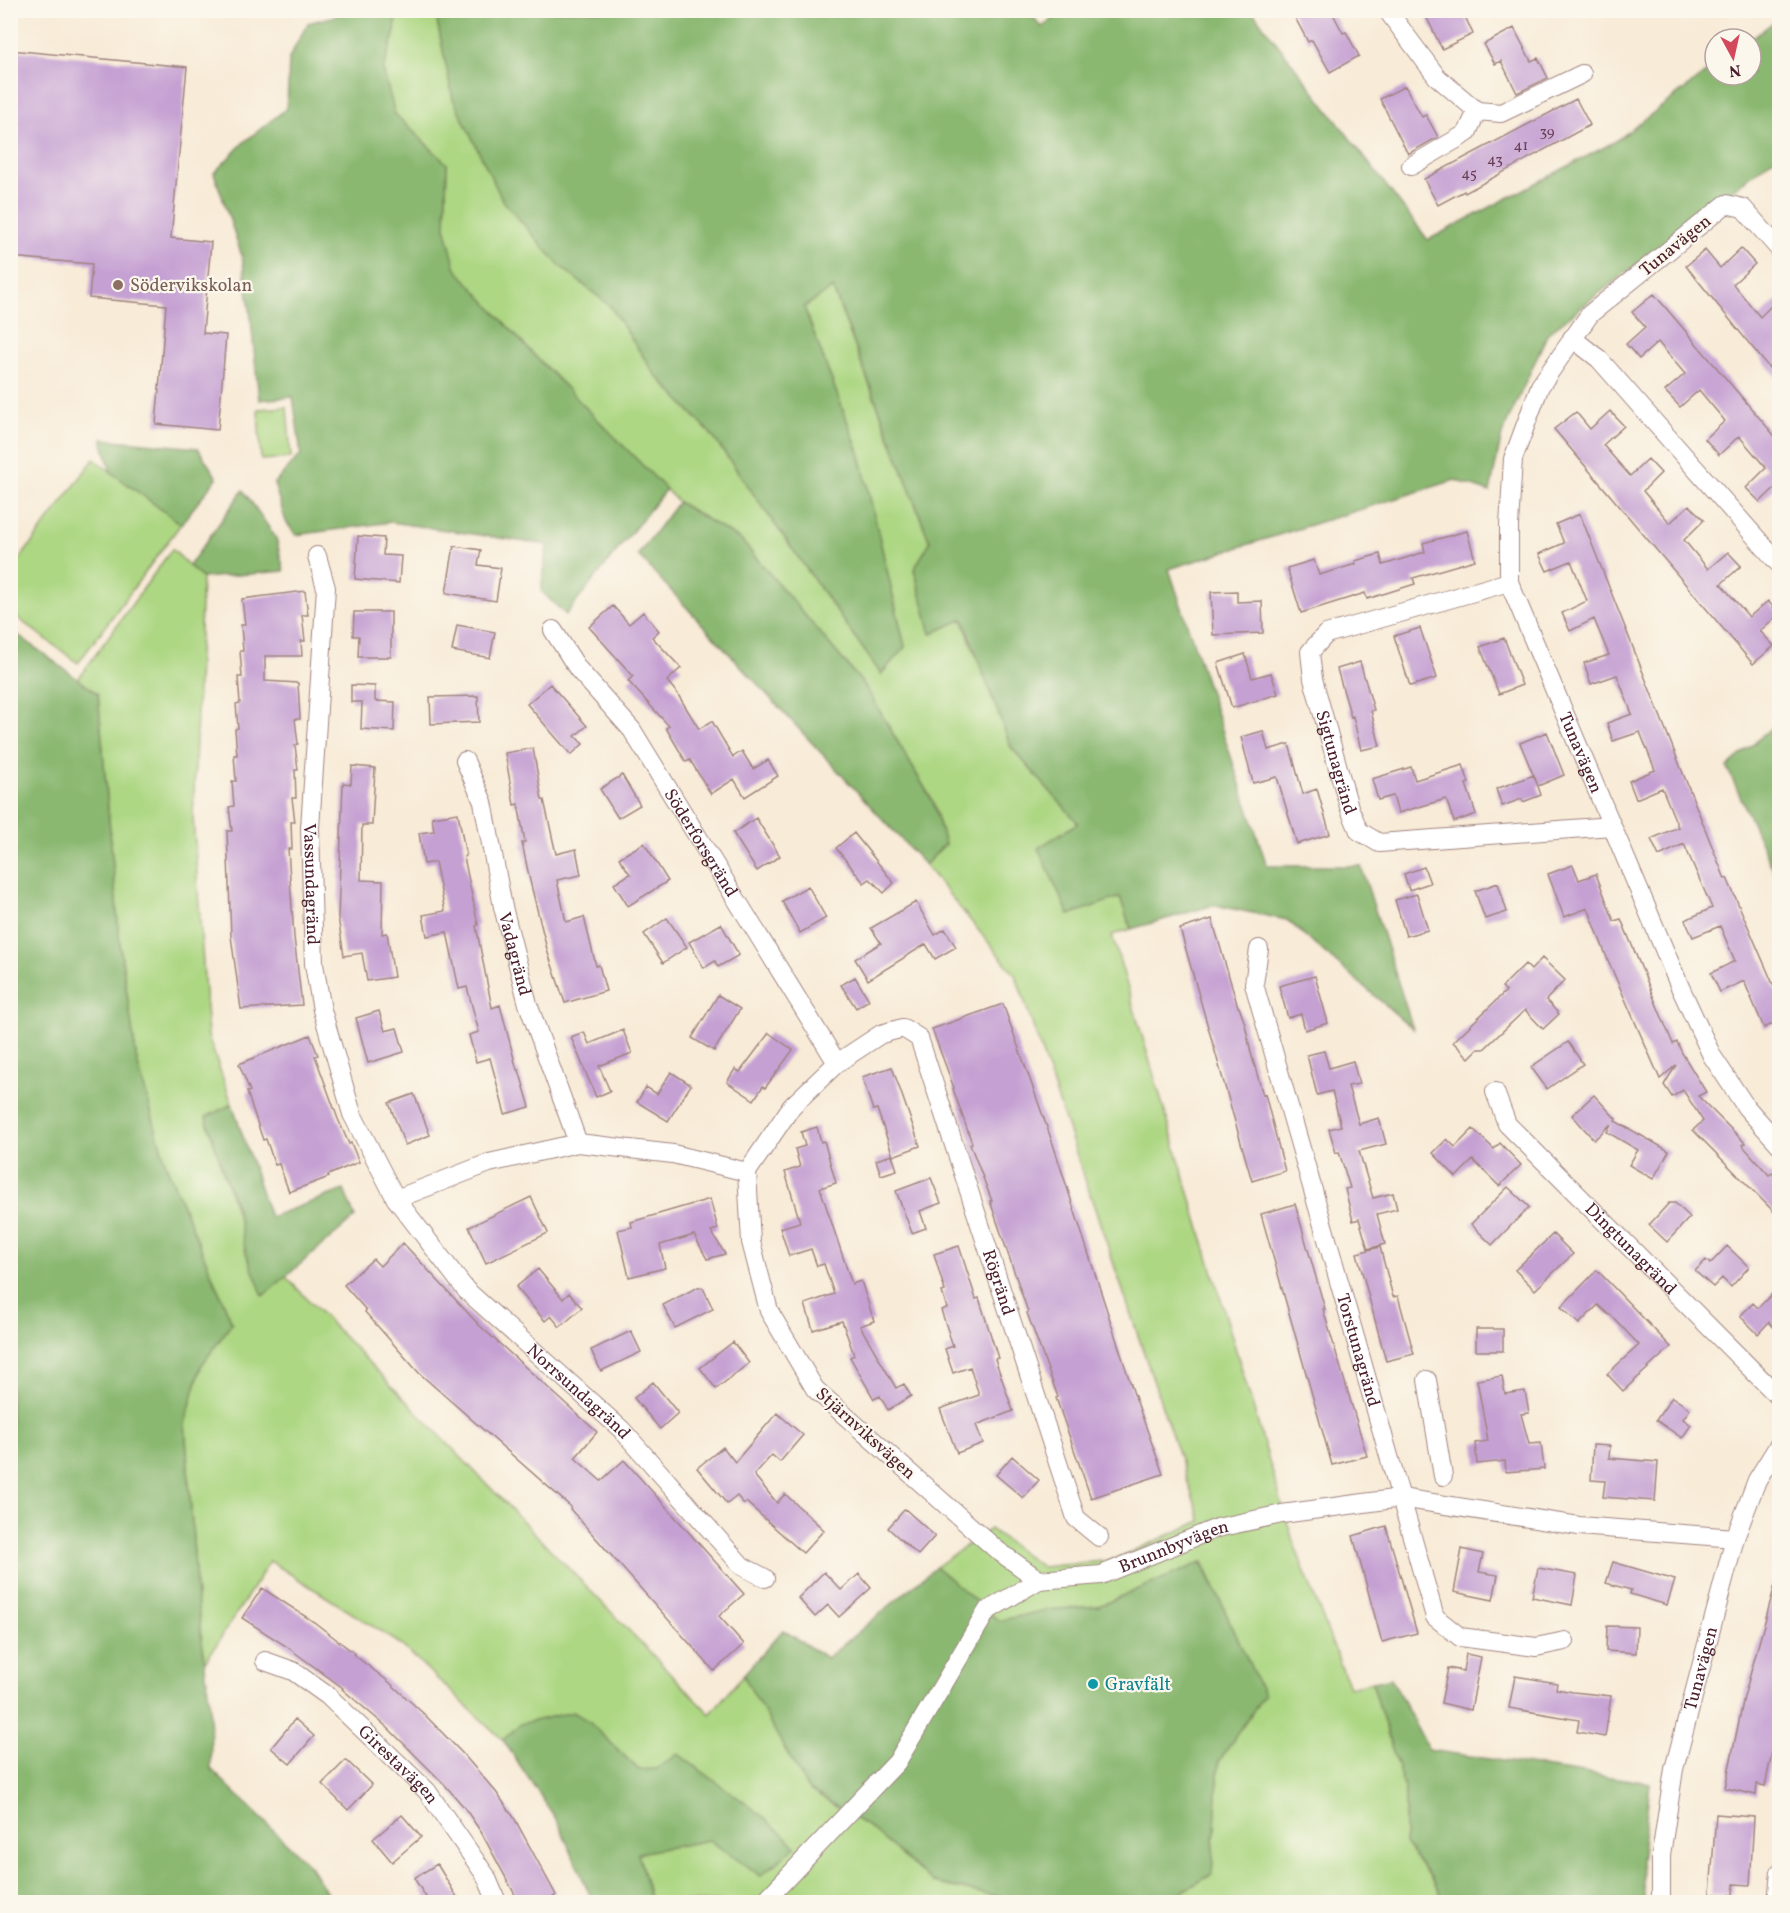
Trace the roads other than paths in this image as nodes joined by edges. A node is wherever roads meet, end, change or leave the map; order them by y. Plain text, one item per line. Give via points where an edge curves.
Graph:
1 (1387, 10) edge
2 (1582, 74) dead end
3 (1477, 111) junction
4 (1411, 165) dead end
5 (1779, 250) edge
6 (1572, 338) junction
7 (317, 556) dead end
8 (1779, 566) edge
9 (1509, 582) junction
10 (553, 630) dead end
11 (465, 761) dead end
12 (1612, 826) junction
13 (1259, 949) dead end
14 (837, 1063) junction
15 (1495, 1092) dead end
16 (578, 1143) junction
17 (1779, 1145) edge
18 (747, 1172) junction
19 (396, 1199) junction
20 (1427, 1380) dead end
21 (1779, 1398) edge
22 (1779, 1443) edge
23 (1443, 1476) dead end
24 (1401, 1498) junction
25 (1099, 1537) dead end
26 (1735, 1538) junction
27 (765, 1578) dead end
28 (1039, 1580) junction
29 (1565, 1641) dead end
30 (265, 1661) dead end
31 (1779, 1872) edge
32 (497, 1902) edge
33 (764, 1902) edge
34 (1661, 1902) edge
35 (1777, 1902) edge

1 - 3 street via 1437,77
2 - 3 street via 1502,113
3 - 4 street via 1467,133
5 - 6 street, Tunavägen via 1743,208 1726,204 1590,314
6 - 8 street via 1599,359
6 - 9 street, Tunavägen via 1540,386 1514,459
7 - 19 street, Vassundagränd via 326,588 310,828 314,964 322,1010 352,1114
9 - 12 street, Tunavägen
9 - 12 street, Sigtunagränd via 1326,634 1310,652 1312,679 1359,831 1379,843
10 - 14 street, Söderforsgränd via 578,669 632,730
11 - 16 street, Vadagränd via 483,802 503,907 528,1004
12 - 17 street, Tunavägen via 1712,1056 1746,1107
13 - 24 street, Torstunagränd via 1254,984
14 - 18 street via 792,1106
14 - 25 street, Rögränd via 881,1034 903,1028 919,1038 1076,1518
15 - 21 street, Dingtunagränd via 1507,1124
16 - 18 street via 673,1154
16 - 19 street via 489,1164
18 - 28 street, Stjärnviksvägen via 751,1242 769,1311 815,1389 997,1550
19 - 27 street, Norrsundagränd via 466,1290 622,1430 742,1566
20 - 23 street
22 - 26 street, Tunavägen via 1757,1480
24 - 26 street, Brunnbyvägen via 1579,1526
24 - 28 street, Brunnbyvägen via 1282,1514 1217,1528 1101,1575
24 - 29 street, Torstunagränd via 1435,1617 1460,1636 1536,1647
26 - 34 street, Tunavägen via 1674,1769 1661,1855
28 - 33 street, Brunnbyvägen via 987,1611 897,1762
30 - 32 street, Girestavägen via 294,1671 328,1696 428,1791 486,1876
31 - 35 street

